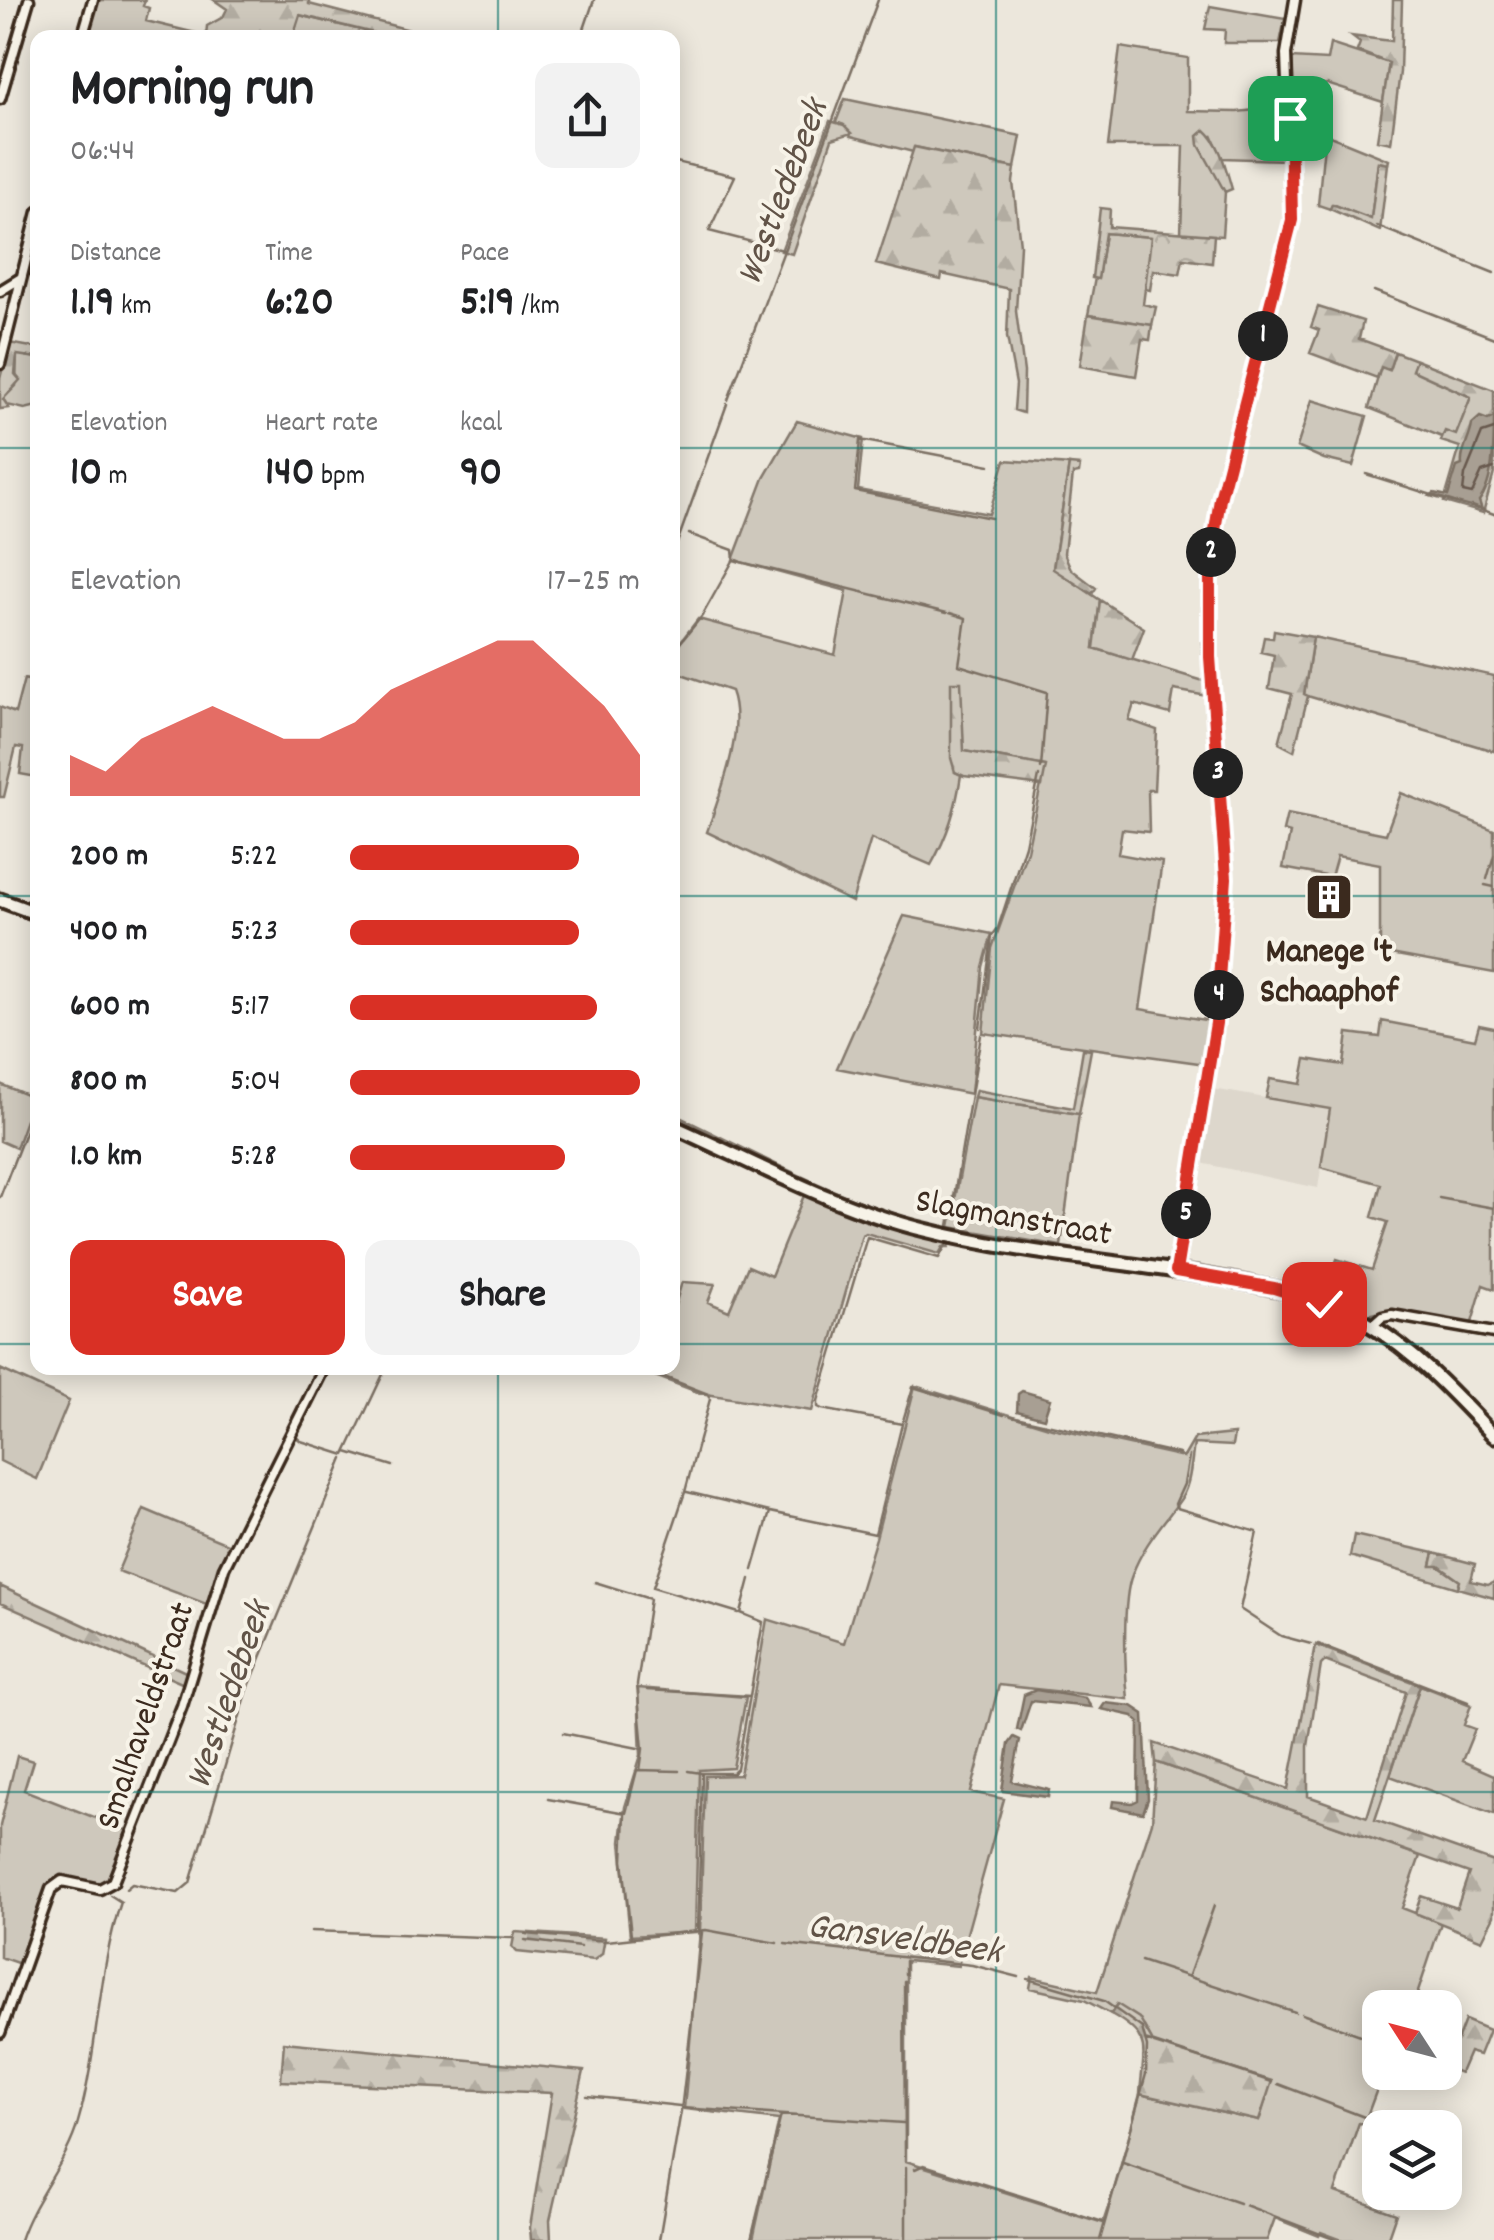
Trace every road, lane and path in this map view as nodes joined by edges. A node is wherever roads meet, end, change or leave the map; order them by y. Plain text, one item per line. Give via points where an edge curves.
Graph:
1 (28, 0) edge
2 (93, 0) edge
3 (1295, 0) edge
4 (84, 30) edge
5 (0, 100) edge
6 (30, 243) edge
7 (21, 278) junction
8 (0, 292) edge
9 (0, 364) edge
10 (0, 900) edge
11 (30, 911) edge
12 (680, 1130) edge
13 (1176, 1271) junction
14 (1372, 1326) junction
15 (1494, 1334) edge
16 (320, 1375) edge
17 (1494, 1436) edge
18 (0, 2032) edge

1 - 5 street
2 - 4 street
3 - 13 street via 1286,54 1292,220 1210,562 1226,878 1216,1023
6 - 7 street
7 - 8 street
7 - 9 street
10 - 11 main road
12 - 13 main road, Slagmanstraat via 906,1225
13 - 14 main road, Slagmanstraat via 1291,1292
14 - 15 street via 1392,1315
14 - 17 main road, Slagmanstraat via 1419,1361
16 - 18 street, Smalhaveldstraat via 224,1568 182,1706 112,1882 100,1889 54,1884

